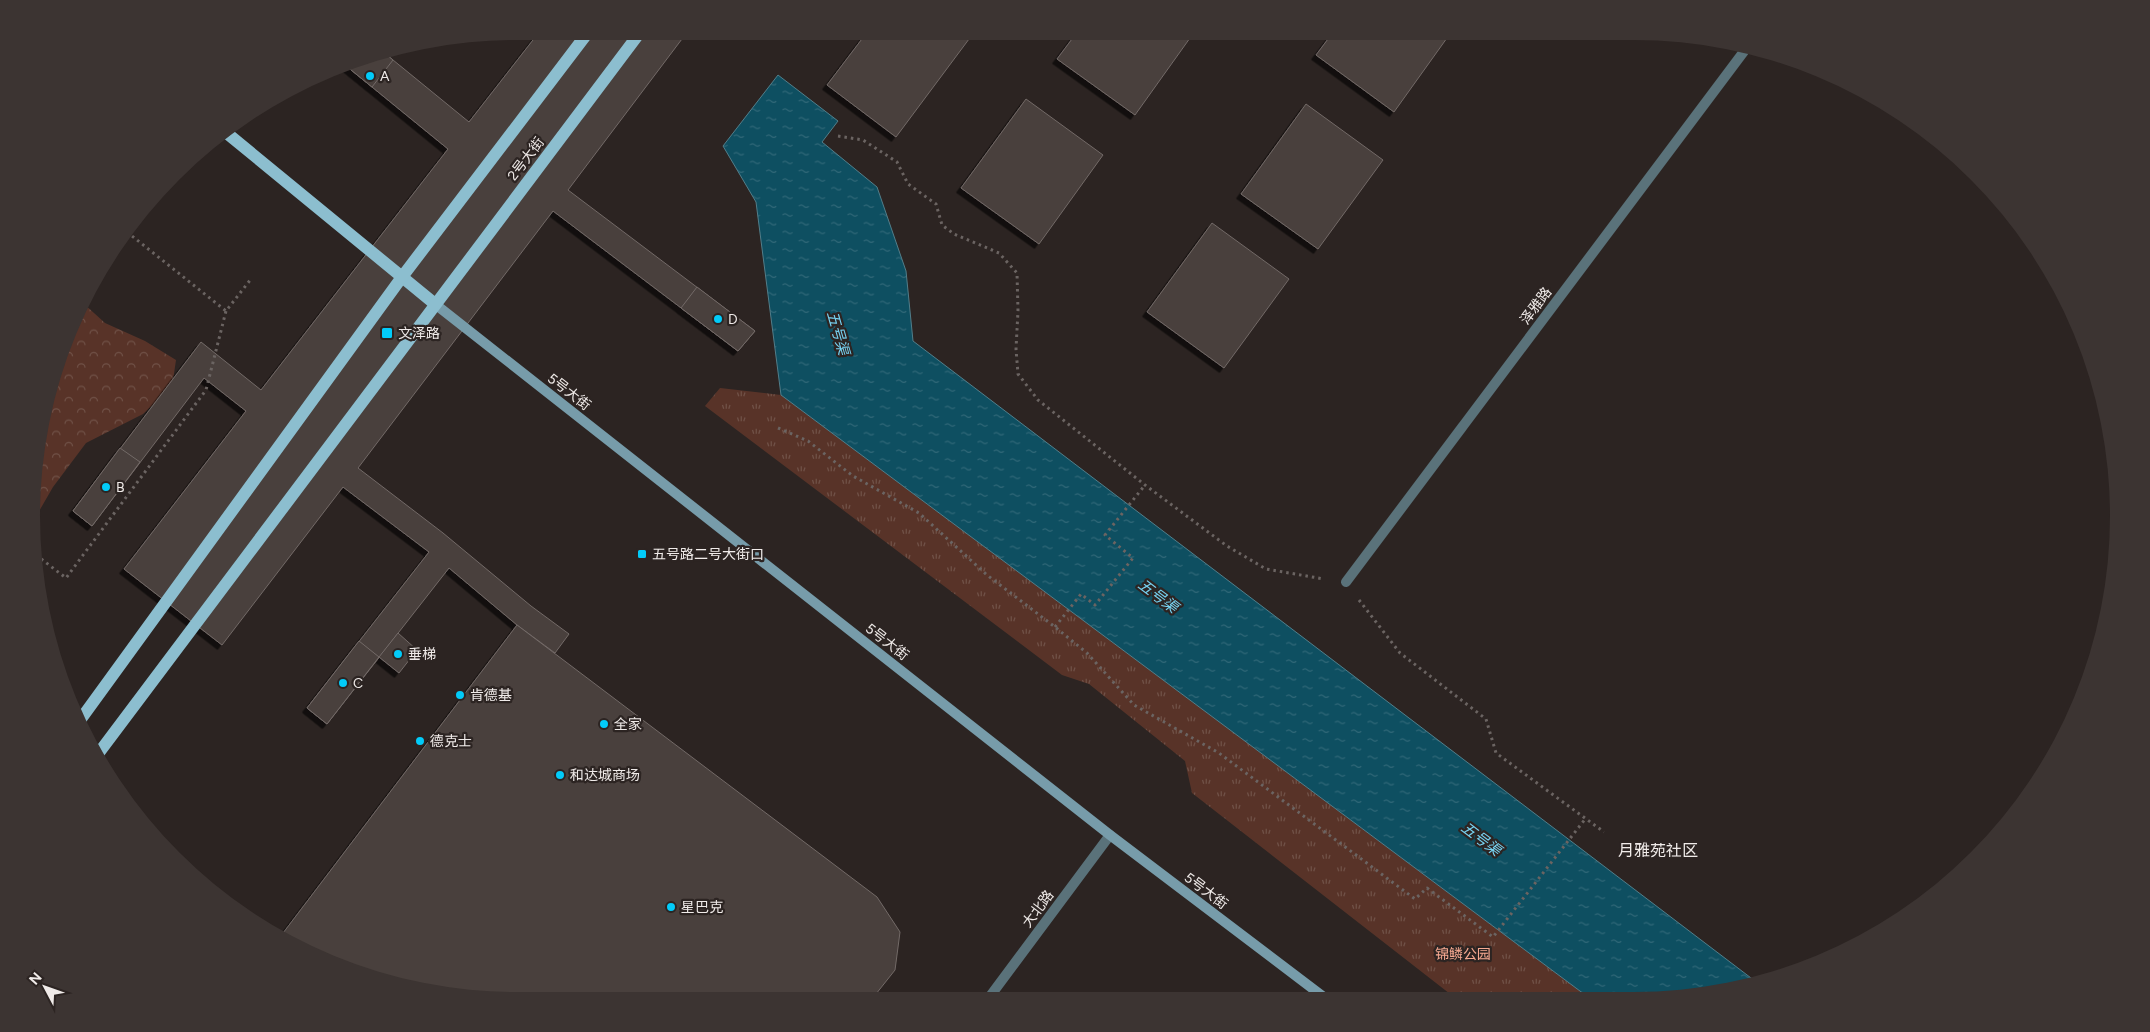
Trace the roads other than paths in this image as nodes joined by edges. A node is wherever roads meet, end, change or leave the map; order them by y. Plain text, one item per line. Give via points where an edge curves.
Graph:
1 (582, 40) edge
2 (634, 40) edge
3 (1743, 53) edge
4 (230, 135) edge
5 (402, 277) junction
6 (435, 304) junction
7 (1346, 582) road end
8 (84, 715) edge
9 (101, 749) edge
10 (1110, 835) junction
11 (993, 992) edge
12 (1318, 992) edge

1 - 5 main road
2 - 6 main road, 2号大街
3 - 7 street, 泽雅路
4 - 5 main road
5 - 6 main road
5 - 8 main road
6 - 9 main road, 2号大街
6 - 10 main road, 5号大街
10 - 11 street, 大北路
10 - 12 main road, 5号大街

